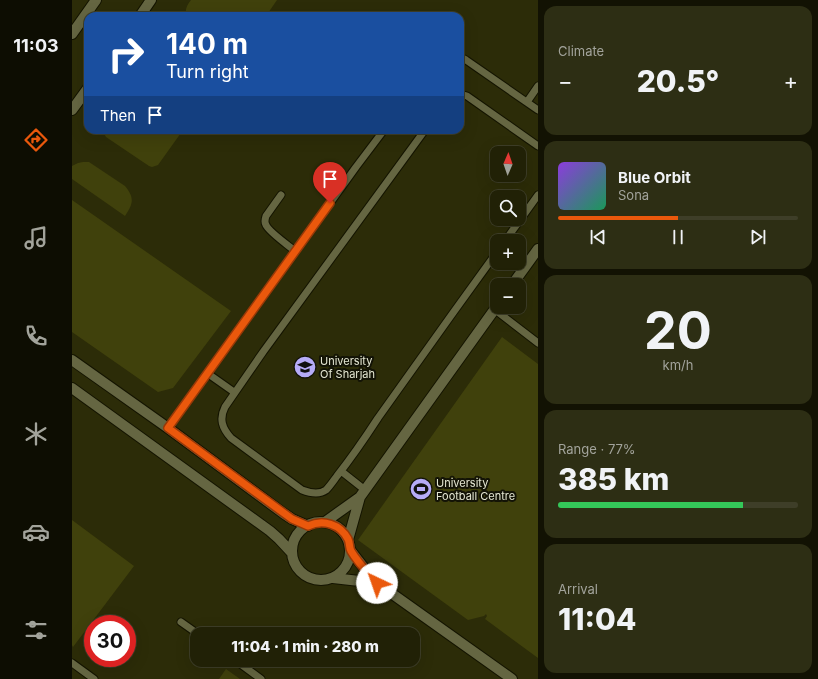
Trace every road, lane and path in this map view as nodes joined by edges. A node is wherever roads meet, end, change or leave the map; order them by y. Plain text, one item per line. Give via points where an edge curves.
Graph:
1 (96, 0) edge
2 (151, 0) edge
3 (88, 12) edge
4 (143, 12) edge
5 (84, 17) edge
6 (72, 34) edge
7 (464, 59) edge
8 (538, 86) edge
9 (84, 94) edge
10 (464, 95) edge
11 (527, 102) junction
12 (72, 110) edge
13 (538, 110) edge
14 (381, 134) edge
15 (422, 134) edge
16 (538, 146) edge
17 (281, 195) dead end
18 (538, 195) edge
19 (510, 234) edge
20 (538, 249) edge
21 (295, 251) junction
22 (490, 262) edge
23 (517, 278) edge
24 (492, 314) edge
25 (503, 314) edge
26 (538, 343) edge
27 (72, 360) edge
28 (208, 373) junction
29 (72, 388) edge
30 (234, 392) junction
31 (168, 428) junction
32 (341, 471) junction
33 (362, 494) junction
34 (325, 522) junction
35 (308, 526) junction
36 (349, 545) junction
37 (292, 553) junction
38 (333, 578) junction
39 (377, 583) junction
40 (181, 622) dead end
41 (190, 628) edge
42 (72, 663) edge
43 (245, 667) edge
44 (94, 679) edge
45 (261, 679) edge
46 (512, 679) edge

1 - 3 street
2 - 4 street
5 - 6 street
7 - 11 lane
8 - 11 lane
9 - 12 street
10 - 16 lane
11 - 13 lane
14 - 21 lane
15 - 30 lane
17 - 21 lane via 266,216 265,223 268,229
18 - 19 lane
20 - 23 street
21 - 28 lane
22 - 32 lane
24 - 33 street
25 - 26 lane
27 - 31 street
28 - 30 lane
28 - 31 lane
29 - 37 street via 270,531
30 - 32 lane via 222,414 223,427 227,433 302,490 320,493 326,490
31 - 35 street via 283,513
32 - 33 lane
33 - 34 street
33 - 36 street
34 - 35 street
34 - 36 street via 343,532
35 - 37 street via 296,537
36 - 38 street via 349,561 343,571
36 - 39 street
37 - 38 street via 298,570 306,576 324,581
38 - 39 street
39 - 46 street
40 - 41 lane
42 - 44 lane
43 - 45 lane

